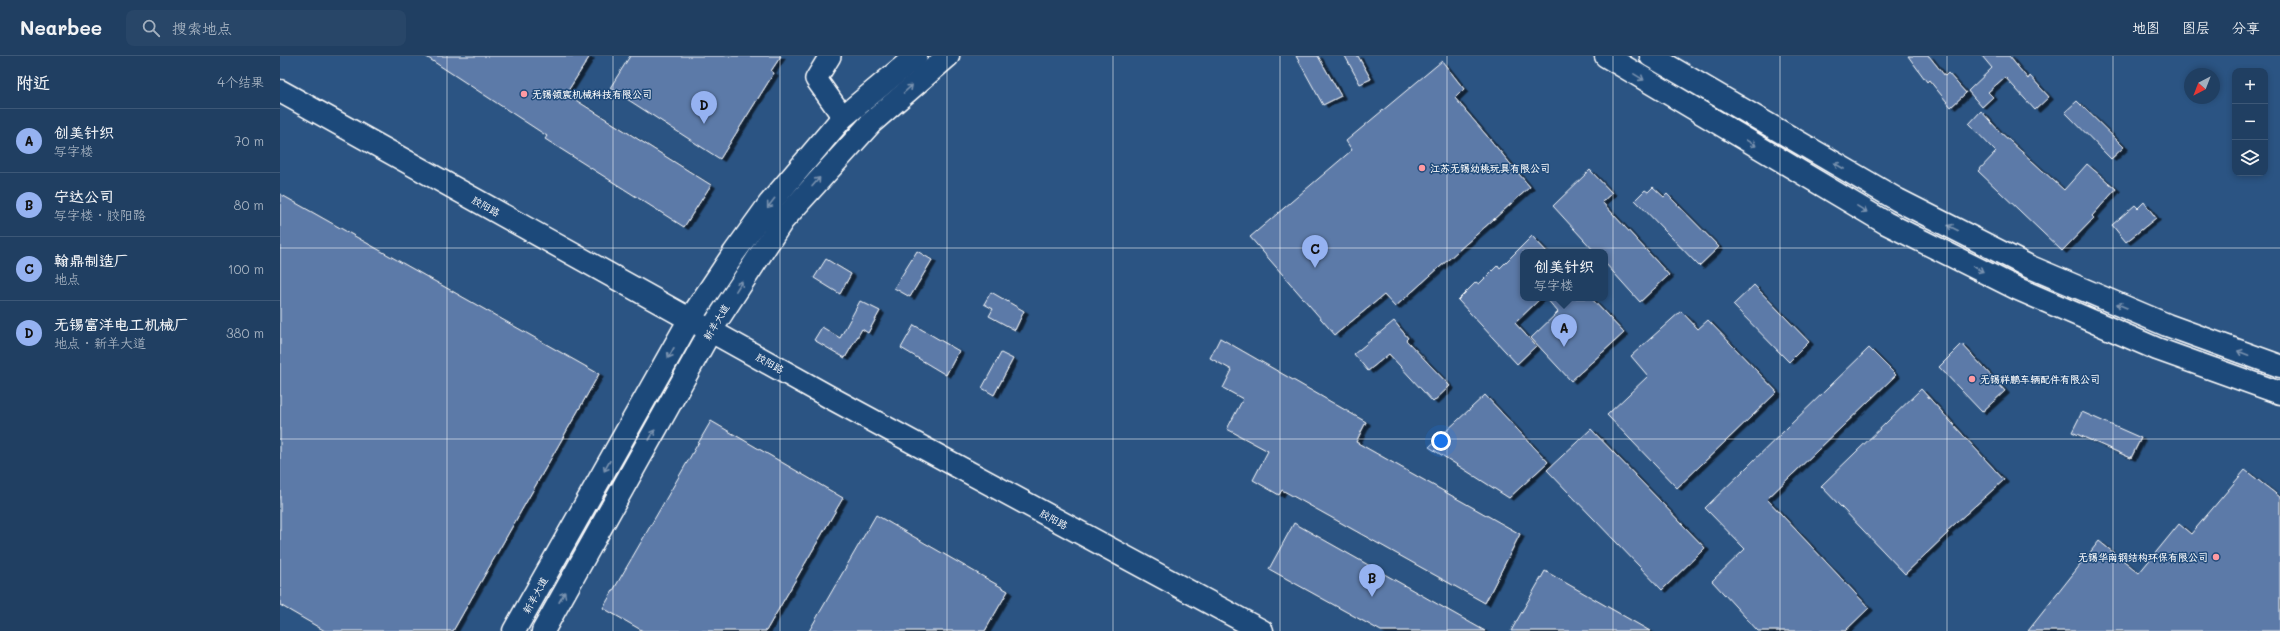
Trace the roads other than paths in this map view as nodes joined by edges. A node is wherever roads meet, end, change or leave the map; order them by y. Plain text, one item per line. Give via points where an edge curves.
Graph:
1 (830, 56) edge
2 (916, 56) edge
3 (948, 56) edge
4 (1606, 56) edge
5 (1651, 56) edge
6 (280, 91) edge
7 (843, 117) junction
8 (690, 319) junction
9 (710, 330) junction
10 (2280, 366) edge
11 (2280, 393) edge
12 (514, 631) edge
13 (543, 631) edge
14 (1262, 631) edge

1 - 7 street via 816,79
2 - 7 main road, 新羊大道
9 -> 3 main road, 新羊大道 via 784,220 826,170 871,123
4 -> 11 main road via 1886,223 2018,289 2157,348
10 -> 5 main road via 2167,325 2028,266 1898,200
6 - 8 main road, 胶阳路
7 -> 8 main road, 新羊大道 via 770,204
8 - 9 main road, 胶阳路
8 -> 12 main road, 新羊大道
13 -> 9 main road, 新羊大道
9 - 14 main road, 胶阳路

